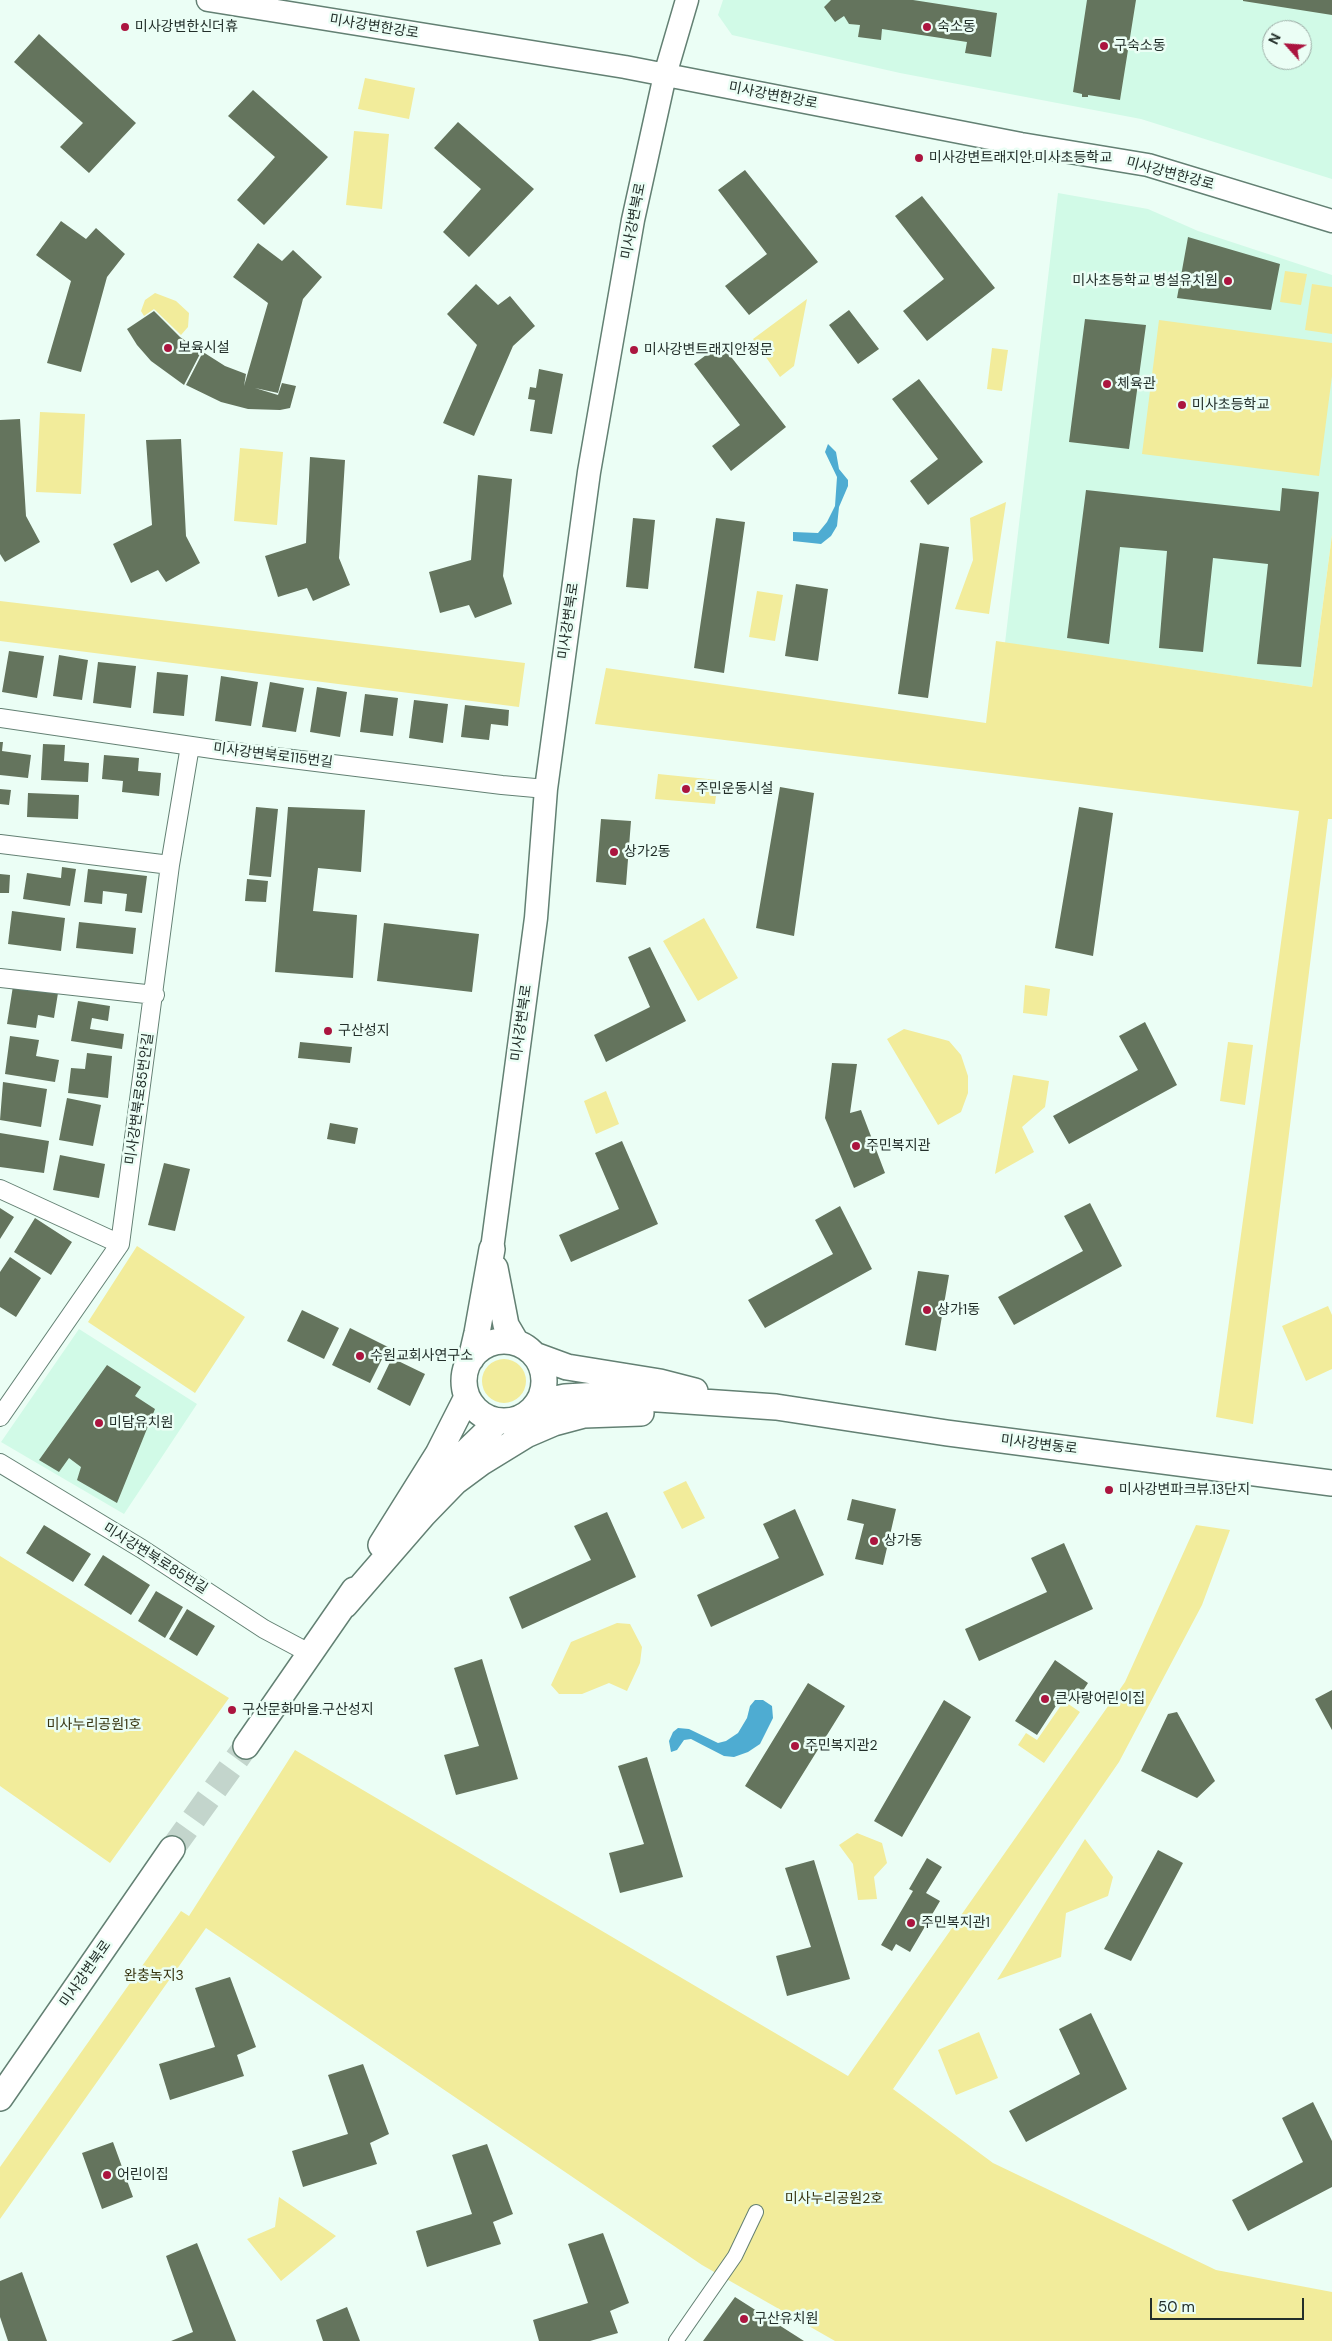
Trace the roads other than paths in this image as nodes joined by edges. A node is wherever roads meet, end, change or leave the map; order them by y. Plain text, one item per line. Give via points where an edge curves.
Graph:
1 (208, 0) edge
2 (687, 0) edge
3 (665, 75) junction
4 (1332, 221) edge
5 (0, 718) edge
6 (190, 746) junction
7 (546, 789) junction
8 (0, 844) edge
9 (170, 865) junction
10 (1, 983) edge
11 (155, 995) junction
12 (0, 1189) edge
13 (120, 1244) junction
14 (492, 1249) junction
15 (516, 1342) junction
16 (537, 1356) junction
17 (470, 1358) junction
18 (467, 1397) junction
19 (746, 1406) junction
20 (535, 1407) junction
21 (0, 1417) edge
22 (498, 1421) junction
23 (0, 1463) edge
24 (1332, 1483) edge
25 (389, 1531) junction
26 (345, 1605) junction
27 (311, 1654) junction
28 (246, 1746) tunnel mouth
29 (172, 1849) tunnel mouth
30 (0, 2098) edge
31 (756, 2212) dead end
32 (676, 2341) edge

1 - 3 street, 미사강변한강로
2 - 3 street, 미사강변북로
3 - 4 street, 미사강변한강로 via 1021,144 1148,165
3 - 7 street, 미사강변북로 via 634,220 594,443
5 - 6 street, 미사강변북로115번길
6 - 7 street, 미사강변북로115번길
6 - 9 street, 미사강변북로85번안길
7 - 14 street, 미사강변북로 via 536,918
8 - 9 street
9 - 11 street, 미사강변북로85번안길
10 - 11 street
11 - 13 street, 미사강변북로85번안길
12 - 13 street
13 - 21 street, 미사강변북로85번안길
14 - 15 main road via 506,1325
14 - 17 main road
15 - 16 main road
15 - 17 main road via 491,1343
16 - 19 main road via 567,1367 660,1382
16 - 20 main road via 545,1382
17 - 18 main road via 464,1383
18 - 22 main road via 474,1408
18 - 25 main road via 438,1454
19 - 20 main road via 600,1395 565,1397
19 - 24 main road, 미사강변동로 via 776,1407 947,1433
19 - 26 main road via 584,1415 526,1435 455,1482
20 - 22 main road via 512,1421
22 - 25 main road via 452,1462
23 - 27 street, 미사강변북로85번길 via 142,1549 264,1629
25 - 26 main road
26 - 27 main road
27 - 28 main road
29 - 30 main road, 미사강변북로
31 - 32 street via 735,2256

